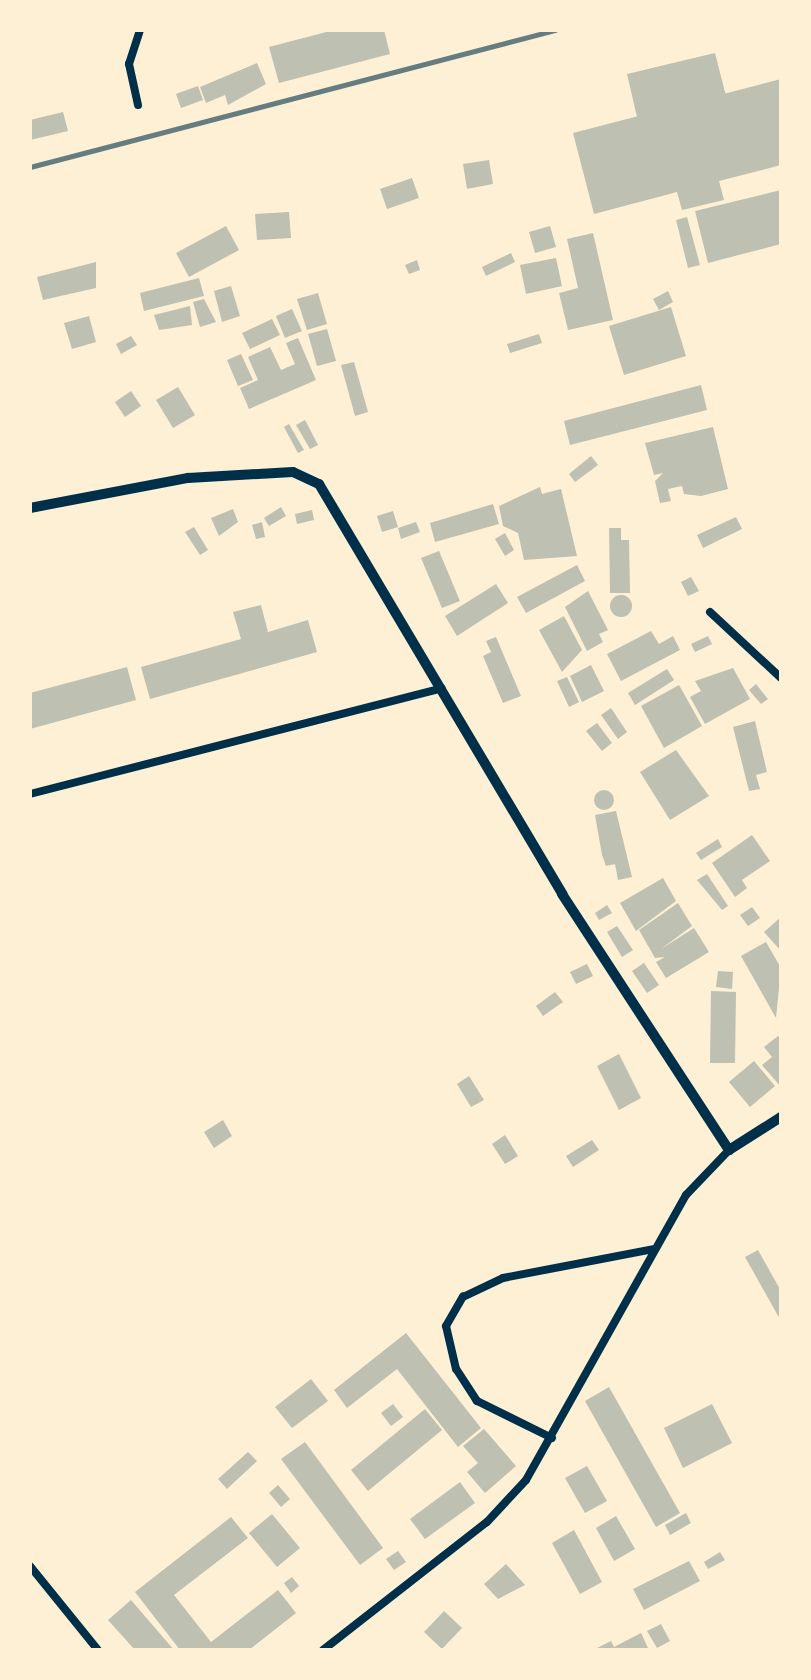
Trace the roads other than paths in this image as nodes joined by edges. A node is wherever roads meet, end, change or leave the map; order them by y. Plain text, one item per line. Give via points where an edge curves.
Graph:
1 (140, 30) edge
2 (138, 105) dead end
3 (30, 508) edge
4 (710, 612) dead end
5 (781, 678) edge
6 (442, 688) junction
7 (30, 794) edge
8 (781, 1117) edge
9 (729, 1150) junction
10 (653, 1249) junction
11 (552, 1438) junction
12 (30, 1566) edge
13 (98, 1650) edge
14 (323, 1650) edge

1 - 2 street via 129,64
3 - 6 street via 188,478 311,477
4 - 5 street
6 - 7 street
6 - 9 street via 562,894
8 - 9 street
9 - 10 street via 686,1195
10 - 11 street
10 - 11 street via 503,1278 463,1297 446,1326 456,1369 477,1401
11 - 14 street via 487,1522
12 - 13 street

